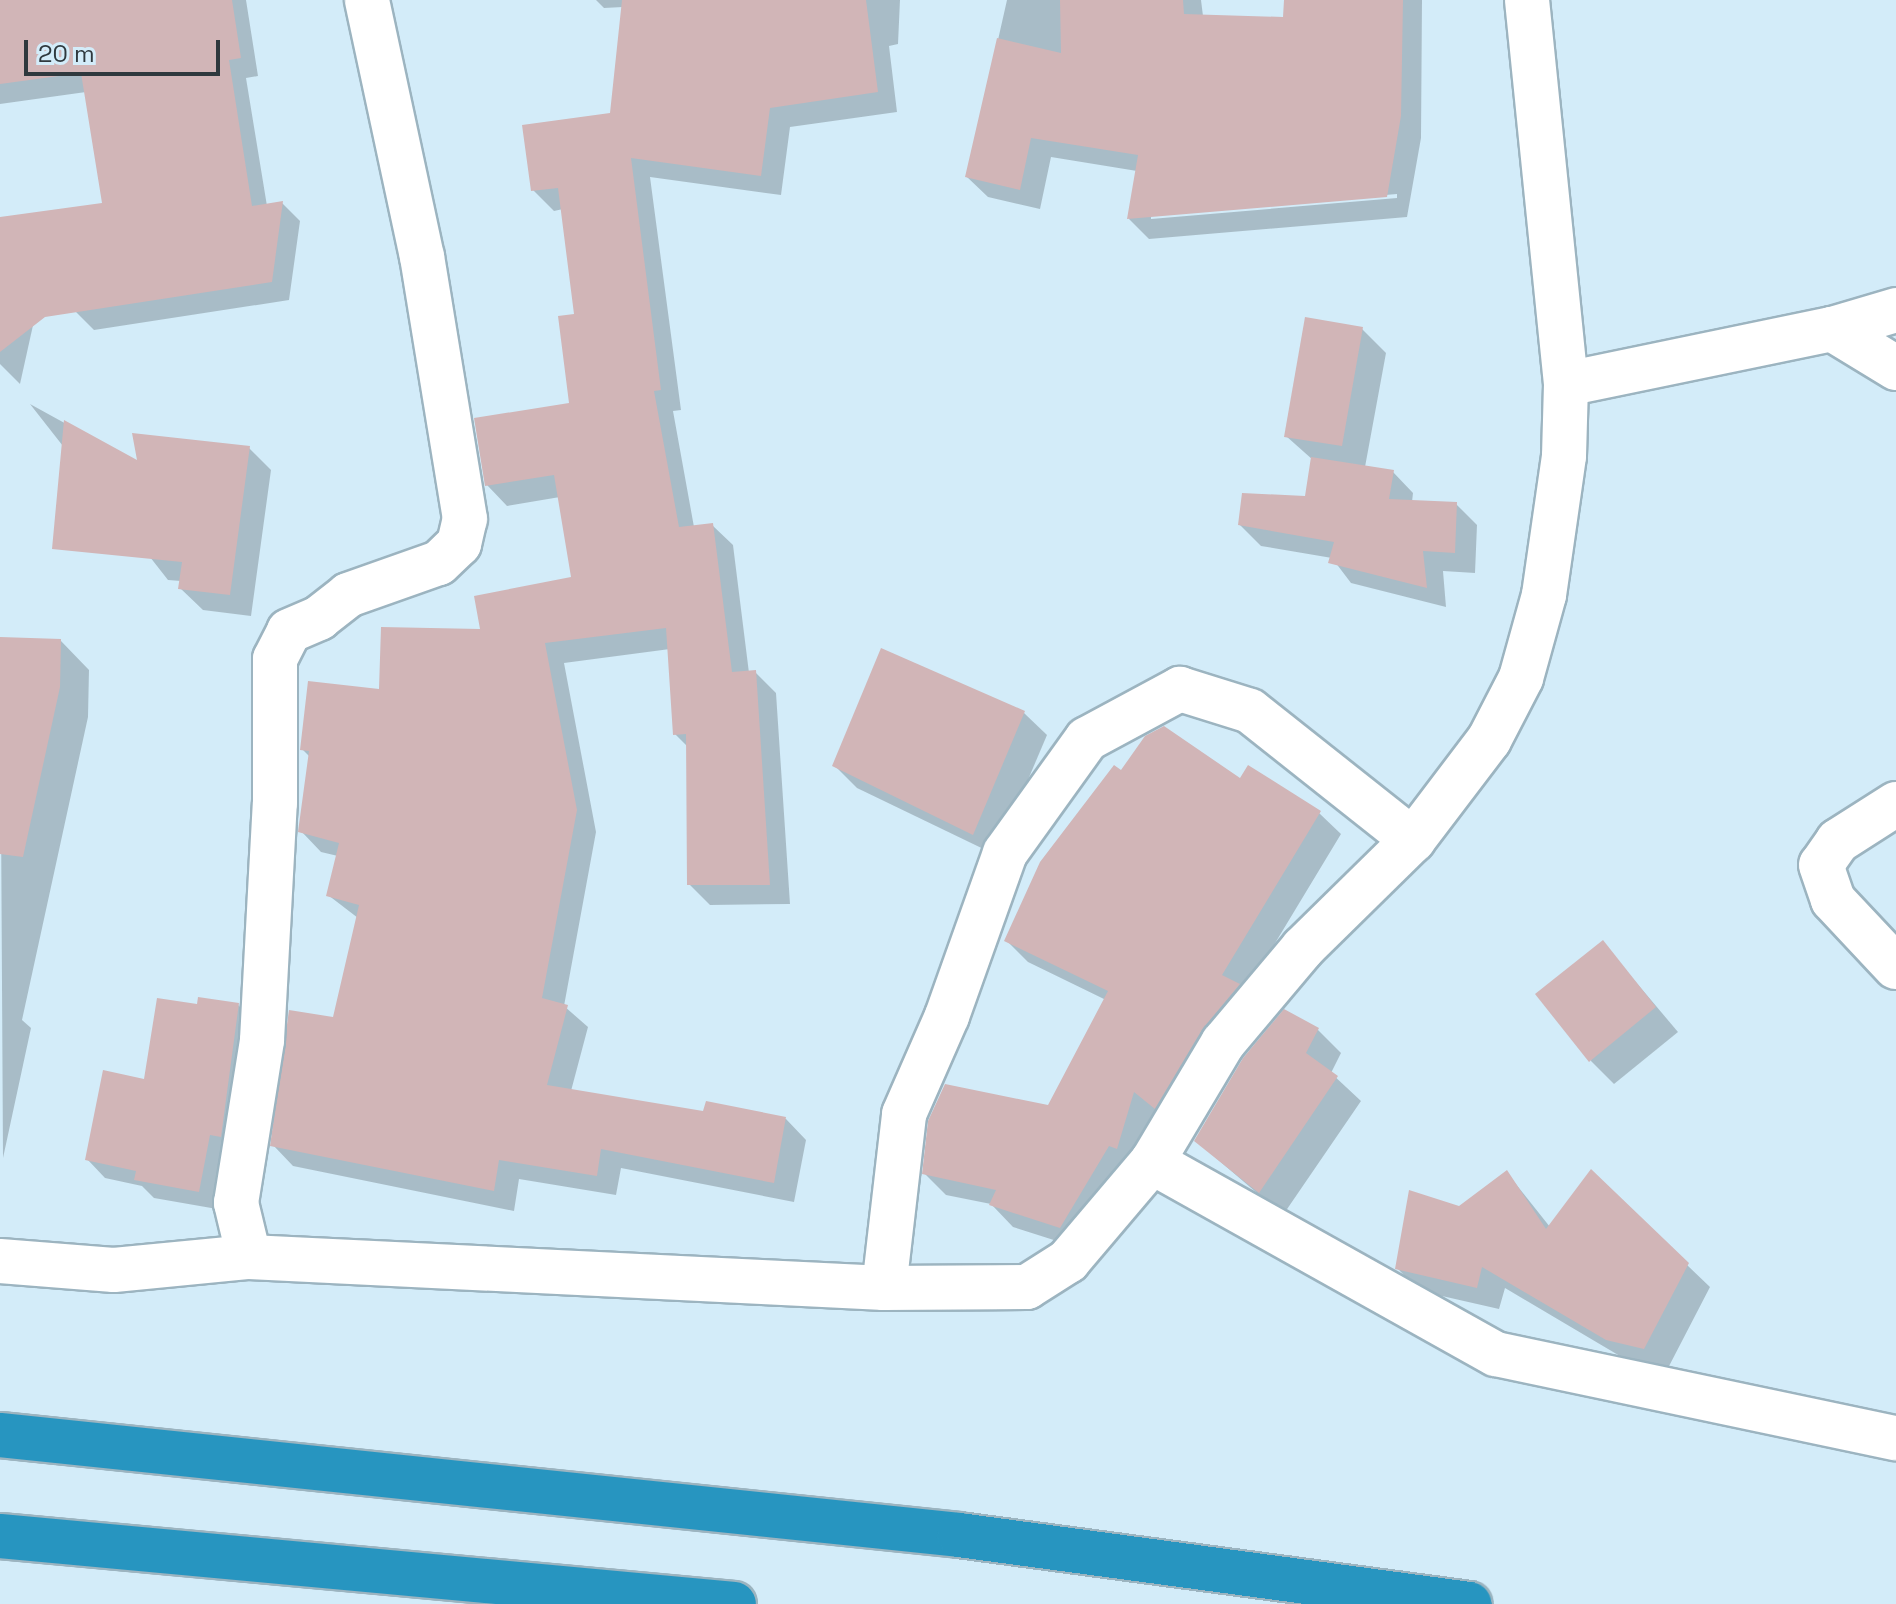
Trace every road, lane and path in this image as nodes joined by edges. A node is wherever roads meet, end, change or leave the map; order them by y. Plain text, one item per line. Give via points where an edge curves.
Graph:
1 (367, 0) edge
2 (1527, 0) edge
3 (1896, 310) edge
4 (1832, 329) junction
5 (1896, 368) edge
6 (1566, 384) junction
7 (1896, 804) edge
8 (1413, 840) junction
9 (1896, 967) edge
10 (1152, 1162) junction
11 (249, 1257) junction
12 (0, 1261) edge
13 (884, 1288) junction
14 (0, 1435) edge
15 (1896, 1438) edge
16 (0, 1536) edge
17 (734, 1604) edge
18 (1469, 1604) edge

1 - 11 street via 422,257 465,519 459,544 439,563 348,595 319,618 289,631 275,659 275,803 262,1040 236,1203
2 - 6 street
3 - 4 street
4 - 5 street
4 - 6 street
6 - 8 street via 1564,456 1544,595 1521,678 1489,740
7 - 9 street via 1838,841 1821,865 1833,900
8 - 10 street via 1303,948 1223,1043
8 - 13 street via 1250,711 1180,689 1087,739 1005,853 947,1016 904,1114
10 - 13 street via 1068,1261 1027,1287
10 - 15 street via 1496,1354
11 - 12 street via 114,1270
11 - 13 street
14 - 18 highway via 959,1535
16 - 17 highway

